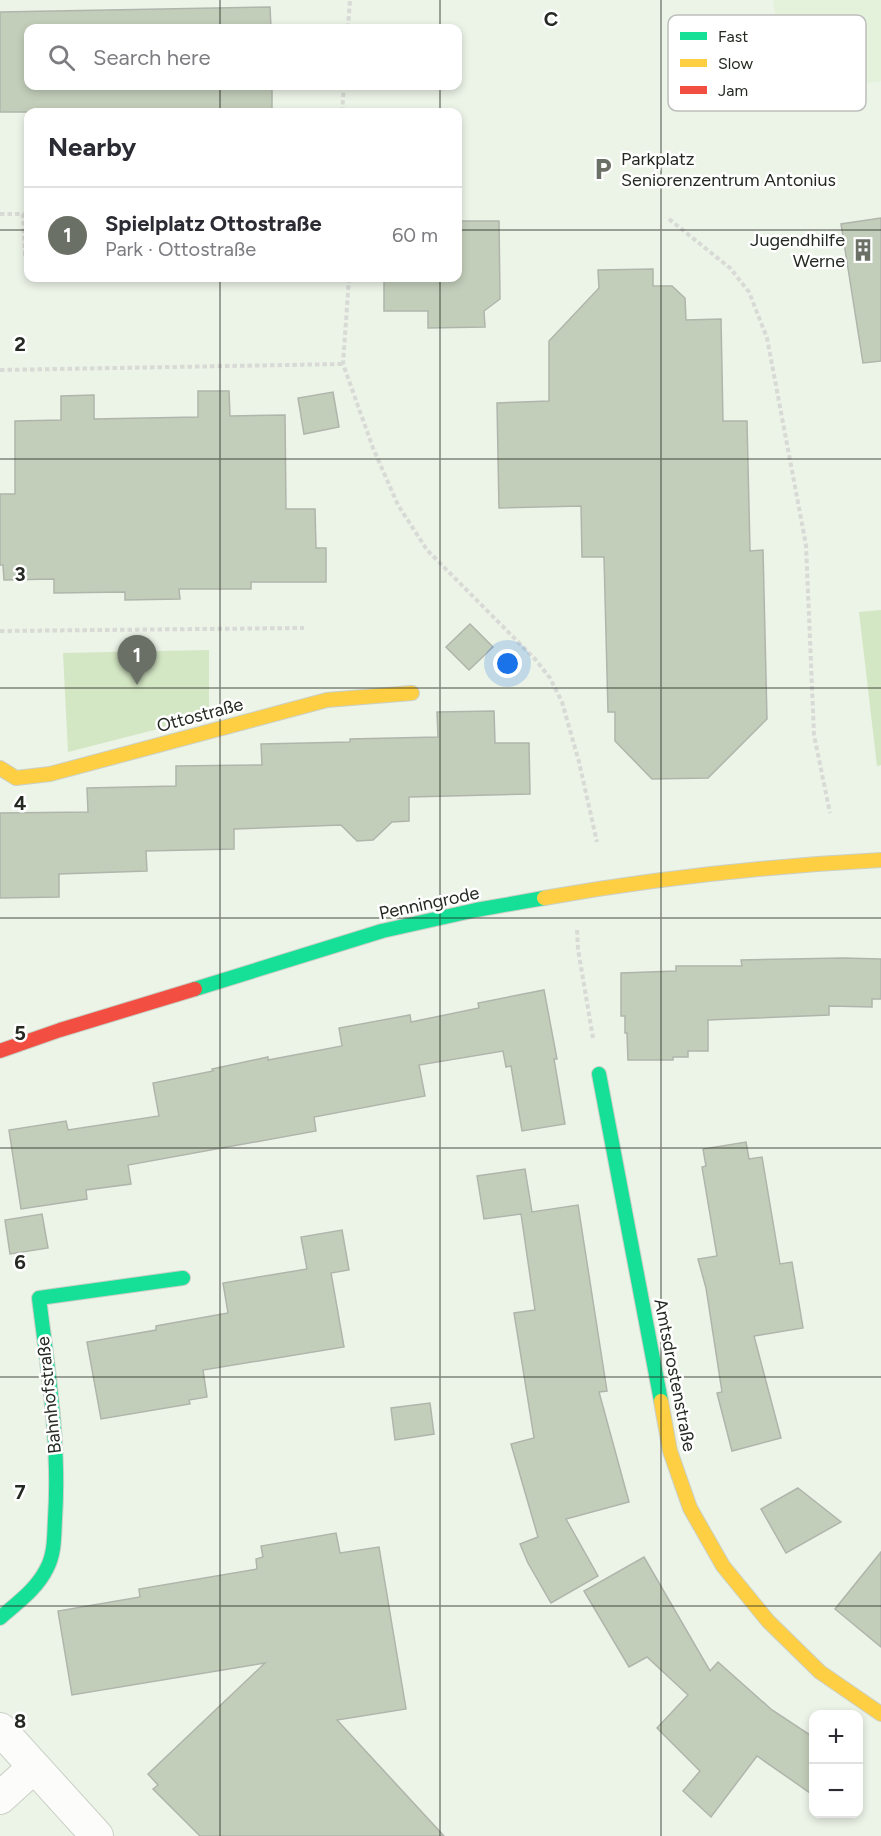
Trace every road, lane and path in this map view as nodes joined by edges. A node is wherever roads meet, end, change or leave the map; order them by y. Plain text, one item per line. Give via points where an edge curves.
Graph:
1 (350, 0) edge
2 (348, 24) edge
3 (344, 90) edge
4 (342, 108) edge
5 (0, 214) edge
6 (669, 219) dead end
7 (24, 234) edge
8 (349, 282) edge
9 (343, 364) junction
10 (0, 370) edge
11 (304, 628) dead end
12 (0, 631) edge
13 (412, 693) dead end
14 (0, 768) edge
15 (830, 813) dead end
16 (597, 842) dead end
17 (881, 860) edge
18 (576, 925) dead end
19 (0, 1052) edge
20 (599, 1074) joint
21 (183, 1278) dead end
22 (0, 1618) edge
23 (881, 1714) edge
24 (0, 1729) edge
25 (33, 1768) junction
26 (0, 1798) edge
27 (97, 1836) edge

1 - 2 path
3 - 4 path
5 - 7 path via 23,214
6 - 15 path via 730,268 749,292 767,338 806,545 814,735
8 - 9 path
9 - 10 path
9 - 16 path via 398,505 427,550 550,678 565,712
11 - 12 path
13 - 14 street, Ottostraße via 327,700 51,774 16,778
17 - 19 street, Penningrode via 715,873 476,910 382,931
18 - 20 path
20 - 23 street, Amtsdrostenstraße via 670,1451 690,1508 723,1566 768,1621 820,1672
21 - 22 street, Bahnhofstraße via 39,1298 57,1455 52,1558 33,1589
24 - 25 street
25 - 26 street
25 - 27 street

